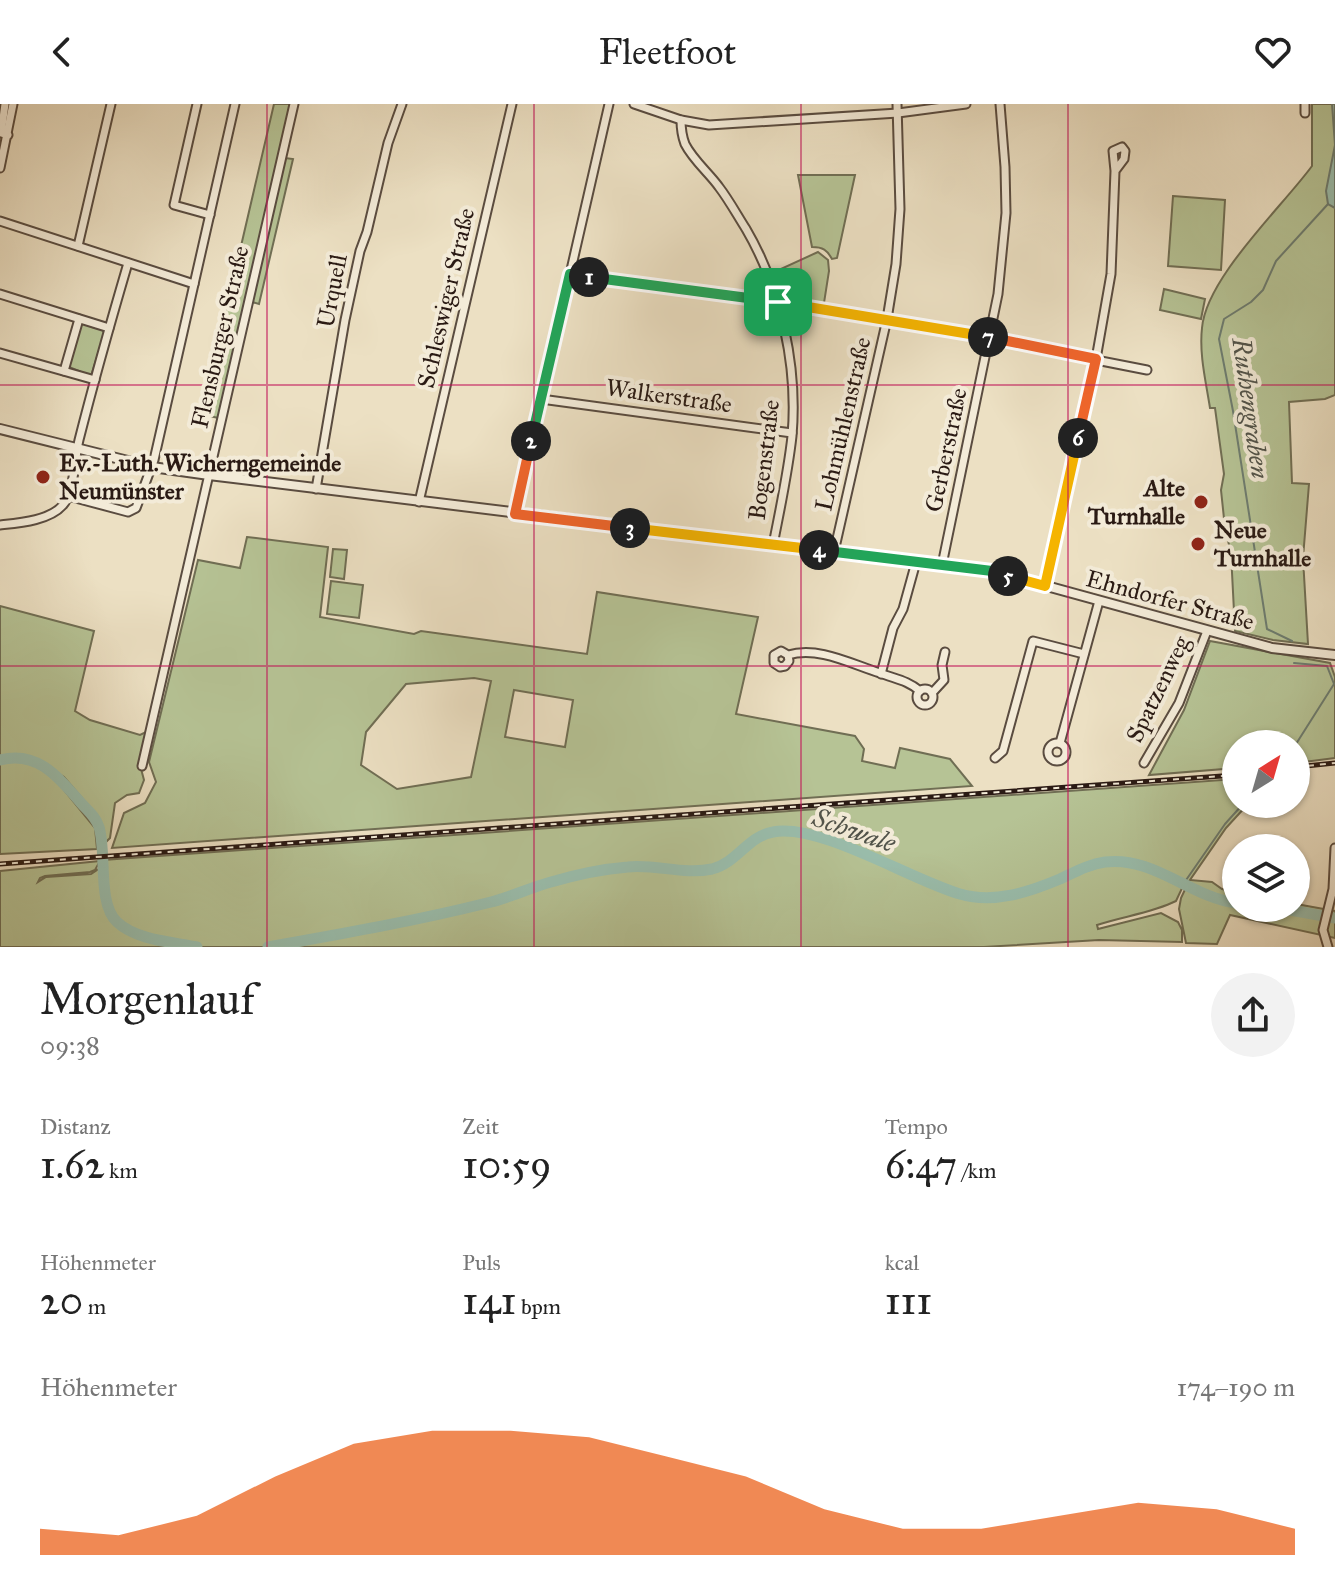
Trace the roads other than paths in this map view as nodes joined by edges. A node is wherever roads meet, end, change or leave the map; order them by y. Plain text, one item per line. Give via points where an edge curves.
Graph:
1 (5, 104) edge
2 (13, 104) edge
3 (111, 104) edge
4 (197, 104) edge
5 (235, 104) edge
6 (294, 104) edge
7 (402, 104) edge
8 (512, 104) edge
9 (609, 104) edge
10 (634, 104) edge
11 (966, 104) edge
12 (1000, 104) edge
13 (898, 109) edge
14 (681, 120) junction
15 (8, 135) junction
16 (0, 168) edge
17 (1115, 171) dead end
18 (210, 215) junction
19 (0, 221) edge
20 (78, 246) junction
21 (128, 263) junction
22 (570, 274) junction
23 (194, 284) junction
24 (0, 294) edge
25 (778, 302) junction
26 (79, 319) junction
27 (887, 319) junction
28 (109, 328) junction
29 (990, 338) junction
30 (0, 353) edge
31 (1096, 359) junction
32 (1147, 370) dead end
33 (64, 371) junction
34 (95, 380) junction
35 (541, 399) junction
36 (0, 429) edge
37 (792, 433) junction
38 (77, 449) junction
39 (152, 467) junction
40 (209, 475) junction
41 (316, 489) junction
42 (68, 496) junction
43 (419, 502) junction
44 (515, 514) junction
45 (0, 525) edge
46 (773, 545) junction
47 (834, 552) junction
48 (916, 562) junction
49 (942, 565) junction
50 (1045, 586) junction
51 (1099, 601) junction
52 (1207, 631) junction
53 (945, 652) dead end
54 (1084, 654) junction
55 (788, 655) dead end
56 (1335, 655) edge
57 (881, 674) junction
58 (920, 691) junction
59 (932, 693) junction
60 (1060, 743) dead end
61 (995, 758) dead end
62 (1144, 763) dead end
63 (142, 766) dead end
64 (1335, 848) edge
65 (1328, 947) edge

1 - 15 street via 1,133
2 - 15 street
3 - 20 street
4 - 18 street via 174,205
5 - 18 street
6 - 40 street, Flensburger Straße
7 - 41 street, Urquell via 360,251
8 - 43 street, Schleswiger Straße
9 - 22 street
10 - 14 street
11 - 13 street
12 - 29 street, Gerberstraße via 1006,213
13 - 14 street via 709,125
13 - 27 street, Lohmühlenstraße via 900,209
14 - 25 street, Bogenstraße via 686,146 747,231
15 - 16 street
17 - 31 street via 1111,274
18 - 23 street
19 - 20 street
20 - 21 street
21 - 23 street
21 - 28 street
22 - 25 street
22 - 35 street
23 - 39 street
24 - 26 street
25 - 27 street
25 - 37 street, Bogenstraße via 792,390
26 - 28 street
26 - 33 street
27 - 29 street
27 - 47 street, Lohmühlenstraße
28 - 34 street
29 - 31 street
29 - 49 street, Gerberstraße
30 - 33 street
31 - 32 street
31 - 50 street
33 - 34 street
34 - 38 street
35 - 37 street, Walkerstraße
35 - 44 street
36 - 38 street, Ehndorfer Straße
37 - 46 street, Bogenstraße
38 - 39 street, Ehndorfer Straße
38 - 42 street
39 - 40 street, Ehndorfer Straße
39 - 42 street via 136,508 128,512
40 - 41 street, Ehndorfer Straße
40 - 63 street, Flensburger Straße
41 - 43 street, Ehndorfer Straße
42 - 45 street via 45,515
43 - 44 street, Ehndorfer Straße
44 - 46 street, Ehndorfer Straße
46 - 47 street, Ehndorfer Straße
47 - 48 street, Ehndorfer Straße
48 - 49 street, Ehndorfer Straße
48 - 57 street
49 - 50 street, Ehndorfer Straße via 992,571
50 - 51 street, Ehndorfer Straße
51 - 52 street, Ehndorfer Straße
51 - 54 street
52 - 56 street, Ehndorfer Straße via 1272,648
52 - 62 street, Spatzenweg via 1179,703
53 - 59 street via 944,680
54 - 60 street
54 - 61 street via 1033,641 1003,751
55 - 57 street via 829,656
57 - 58 street via 905,680
58 - 59 street
58 - 59 street via 917,698 924,705 932,701
64 - 65 street via 1324,925

